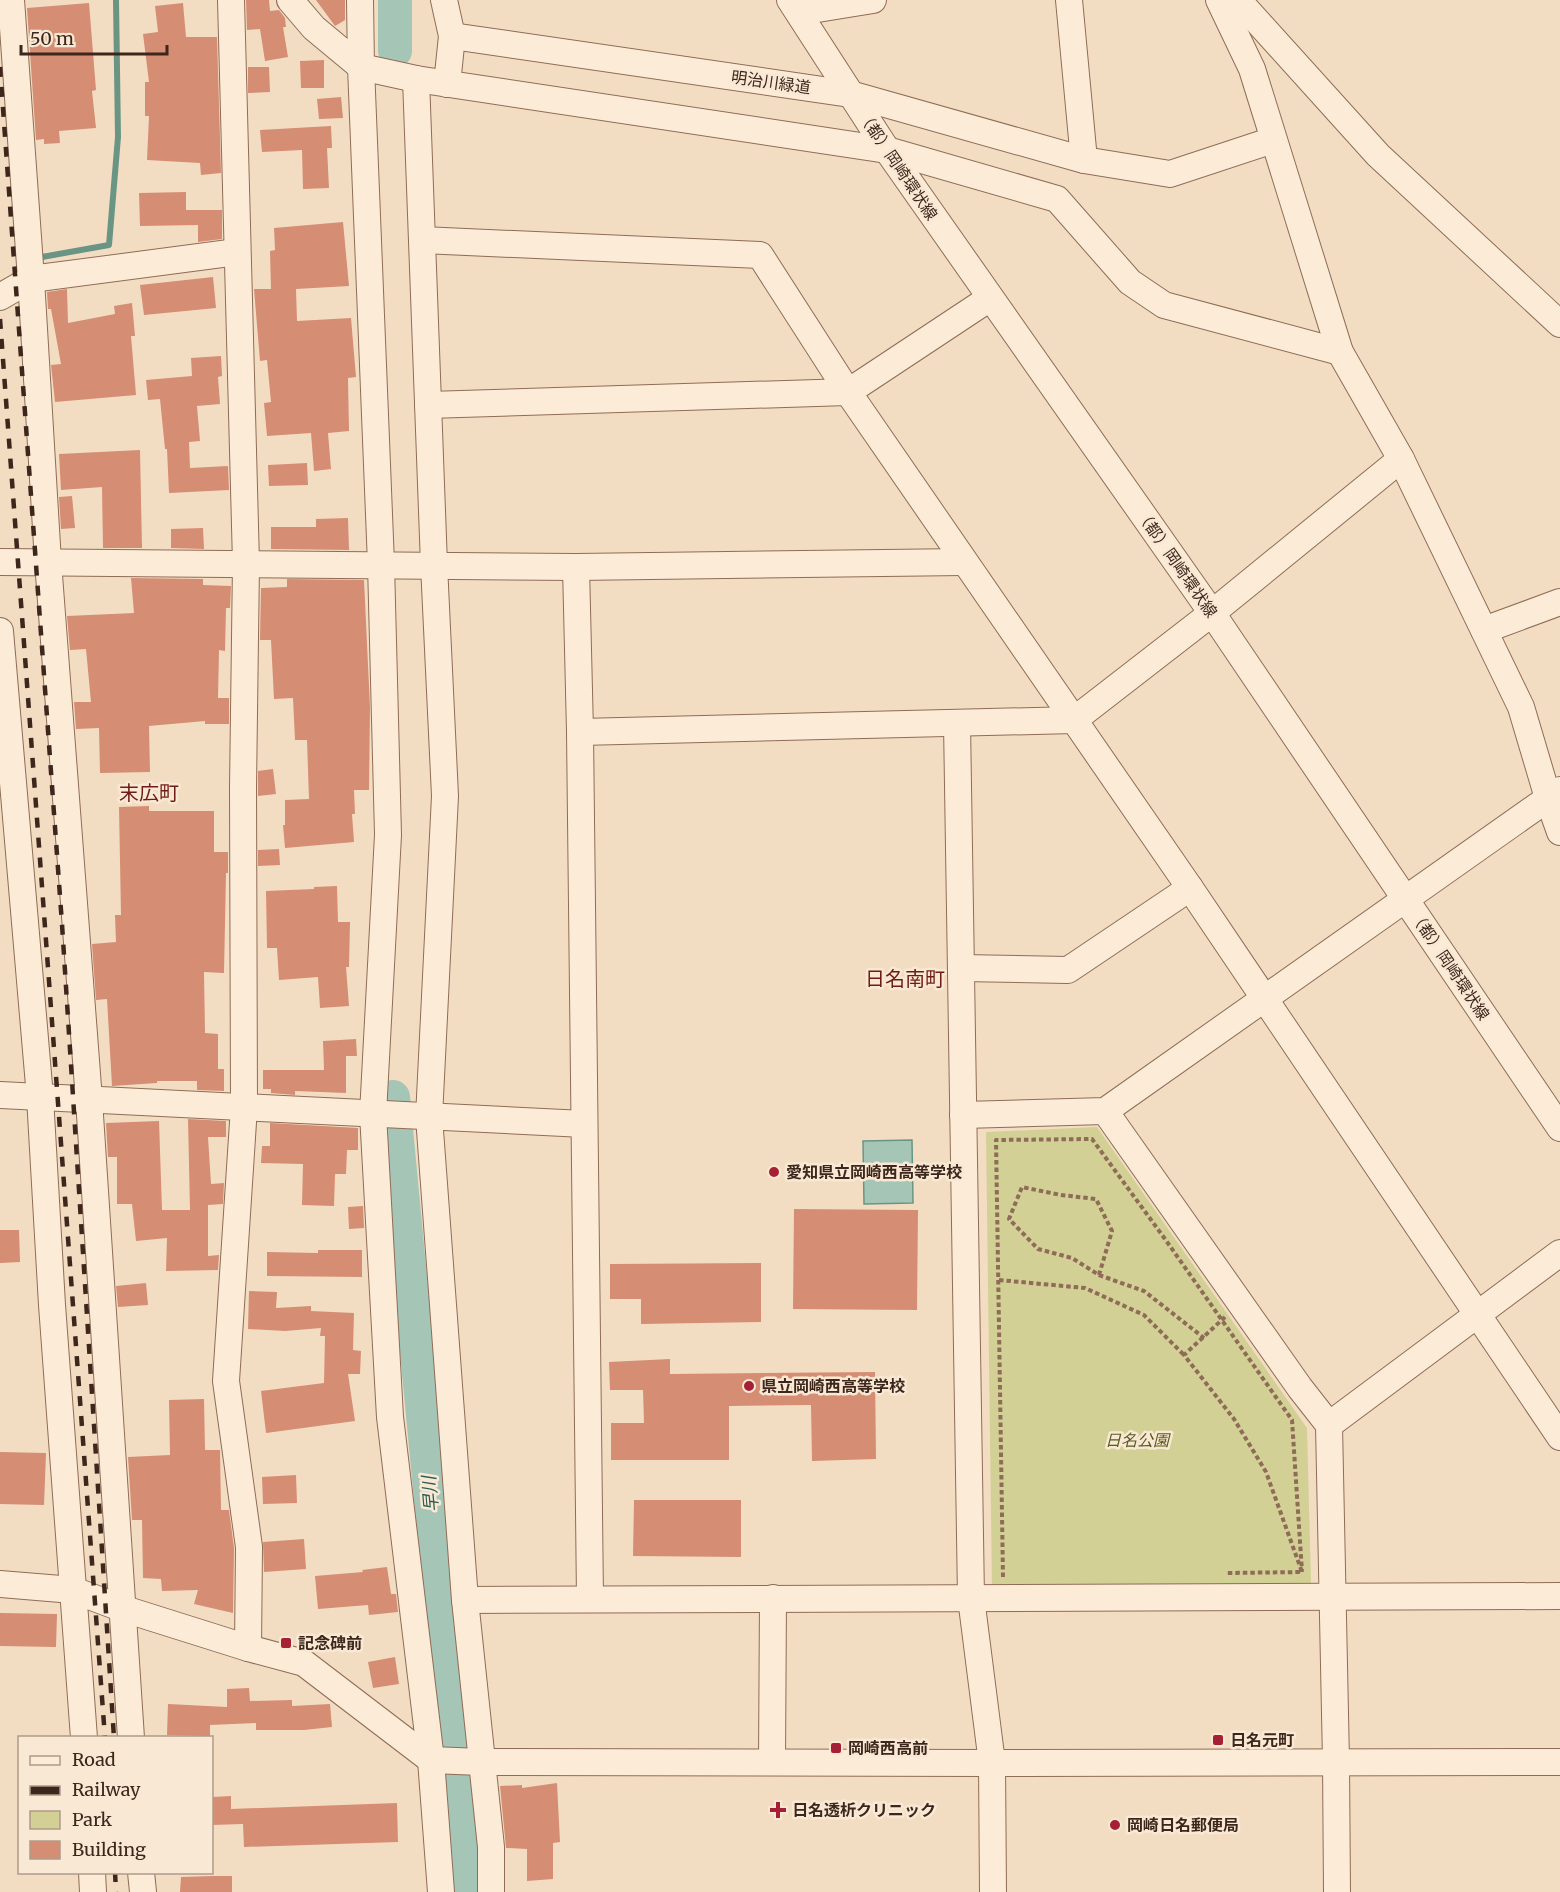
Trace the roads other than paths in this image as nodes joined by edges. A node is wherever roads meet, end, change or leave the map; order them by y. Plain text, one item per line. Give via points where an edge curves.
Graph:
1 (11, 0) edge
2 (231, 0) edge
3 (290, 0) edge
4 (360, 0) edge
5 (444, 0) edge
6 (873, 0) edge
7 (1069, 0) edge
8 (1219, 0) edge
9 (1238, 0) edge
10 (794, 6) edge
11 (452, 36) junction
12 (361, 67) junction
13 (416, 80) junction
14 (447, 84) junction
15 (850, 94) junction
16 (1273, 140) junction
17 (887, 150) junction
18 (1084, 160) junction
19 (422, 240) junction
20 (237, 252) junction
21 (31, 279) junction
22 (0, 297) edge
23 (990, 298) junction
24 (1560, 324) edge
25 (1340, 352) junction
26 (848, 392) junction
27 (428, 405) junction
28 (1401, 459) junction
29 (0, 562) edge
30 (48, 562) junction
31 (964, 562) junction
32 (246, 563) junction
33 (381, 564) junction
34 (434, 565) junction
35 (576, 567) junction
36 (1560, 602) edge
37 (1212, 613) junction
38 (1484, 630) junction
39 (0, 631) edge
40 (1074, 720) junction
41 (957, 723) junction
42 (580, 732) junction
43 (1554, 794) edge
44 (1560, 832) edge
45 (1190, 888) junction
46 (1406, 899) junction
47 (961, 968) junction
48 (1264, 999) junction
49 (0, 1095) edge
50 (40, 1097) junction
51 (89, 1100) junction
52 (244, 1107) junction
53 (1105, 1111) junction
54 (373, 1114) junction
55 (963, 1115) junction
56 (429, 1117) junction
57 (584, 1124) junction
58 (1560, 1128) edge
59 (1560, 1253) edge
60 (1477, 1315) junction
61 (1329, 1425) junction
62 (1560, 1437) edge
63 (0, 1584) edge
64 (73, 1590) junction
65 (1333, 1596) junction
66 (1560, 1596) edge
67 (970, 1598) junction
68 (590, 1599) junction
69 (773, 1599) junction
70 (465, 1600) junction
71 (122, 1608) junction
72 (248, 1648) junction
73 (84, 1736) edge
74 (131, 1736) edge
75 (431, 1760) junction
76 (481, 1761) junction
77 (772, 1761) junction
78 (1336, 1761) junction
79 (1560, 1762) edge
80 (992, 1763) junction
81 (92, 1874) edge
82 (141, 1874) edge
83 (93, 1892) edge
84 (142, 1892) edge
85 (441, 1892) edge
86 (491, 1892) edge
87 (993, 1892) edge
88 (1337, 1892) edge

1 - 21 street
2 - 20 street
3 - 12 street via 314,28
4 - 12 street
5 - 11 street
6 - 10 street
7 - 18 street
8 - 16 street via 1252,69
9 - 24 street via 1378,155
10 - 15 street, （都）岡崎環状線
11 - 14 street
11 - 15 street, 明治川緑道
12 - 13 street
12 - 33 street
13 - 14 street
13 - 19 street
14 - 17 street
15 - 17 street, （都）岡崎環状線
15 - 18 street, 明治川緑道
16 - 18 street, 明治川緑道 via 1170,174
16 - 25 street
17 - 23 street, （都）岡崎環状線
17 - 25 street via 1057,199 1130,282 1164,305
19 - 26 street via 760,255
19 - 27 street
20 - 21 street
20 - 32 street
21 - 22 street
21 - 30 street
23 - 26 street
23 - 37 street, （都）岡崎環状線
25 - 28 street
26 - 27 street
26 - 31 street
27 - 34 street
28 - 37 street
28 - 38 street
29 - 30 street
30 - 32 street
30 - 51 street
31 - 35 street
31 - 40 street
32 - 33 street
32 - 52 street
33 - 34 street
33 - 54 street via 388,834
34 - 35 street
34 - 56 street via 445,796
35 - 42 street
36 - 38 street
37 - 40 street
37 - 46 street, （都）岡崎環状線
38 - 43 street via 1521,706
39 - 50 street
40 - 41 street
40 - 45 street
41 - 42 street
41 - 47 street
42 - 57 street
43 - 44 street
43 - 46 street
45 - 47 street via 1068,970
45 - 48 street
46 - 48 street
46 - 58 street, （都）岡崎環状線
47 - 55 street
48 - 53 street
48 - 60 street
49 - 50 street
50 - 51 street
50 - 64 street
51 - 52 street
51 - 71 street
52 - 54 street
52 - 72 street via 226,1381 249,1547
53 - 55 street
53 - 61 street
54 - 56 street
54 - 75 street via 390,1416
55 - 67 street
56 - 57 street
56 - 70 street
57 - 68 street
59 - 60 street
60 - 61 street
60 - 62 street
61 - 65 street
63 - 64 street
64 - 71 street
64 - 73 street
65 - 66 street
65 - 67 street
65 - 78 street
67 - 69 street
67 - 80 street
68 - 69 street
68 - 70 street
69 - 77 street
70 - 76 street
71 - 72 street
71 - 74 street
72 - 75 street via 304,1663
75 - 76 street
75 - 85 street
76 - 77 street
76 - 86 street
77 - 80 street
78 - 79 street
78 - 80 street
78 - 88 street
80 - 87 street
81 - 83 street
82 - 84 street

